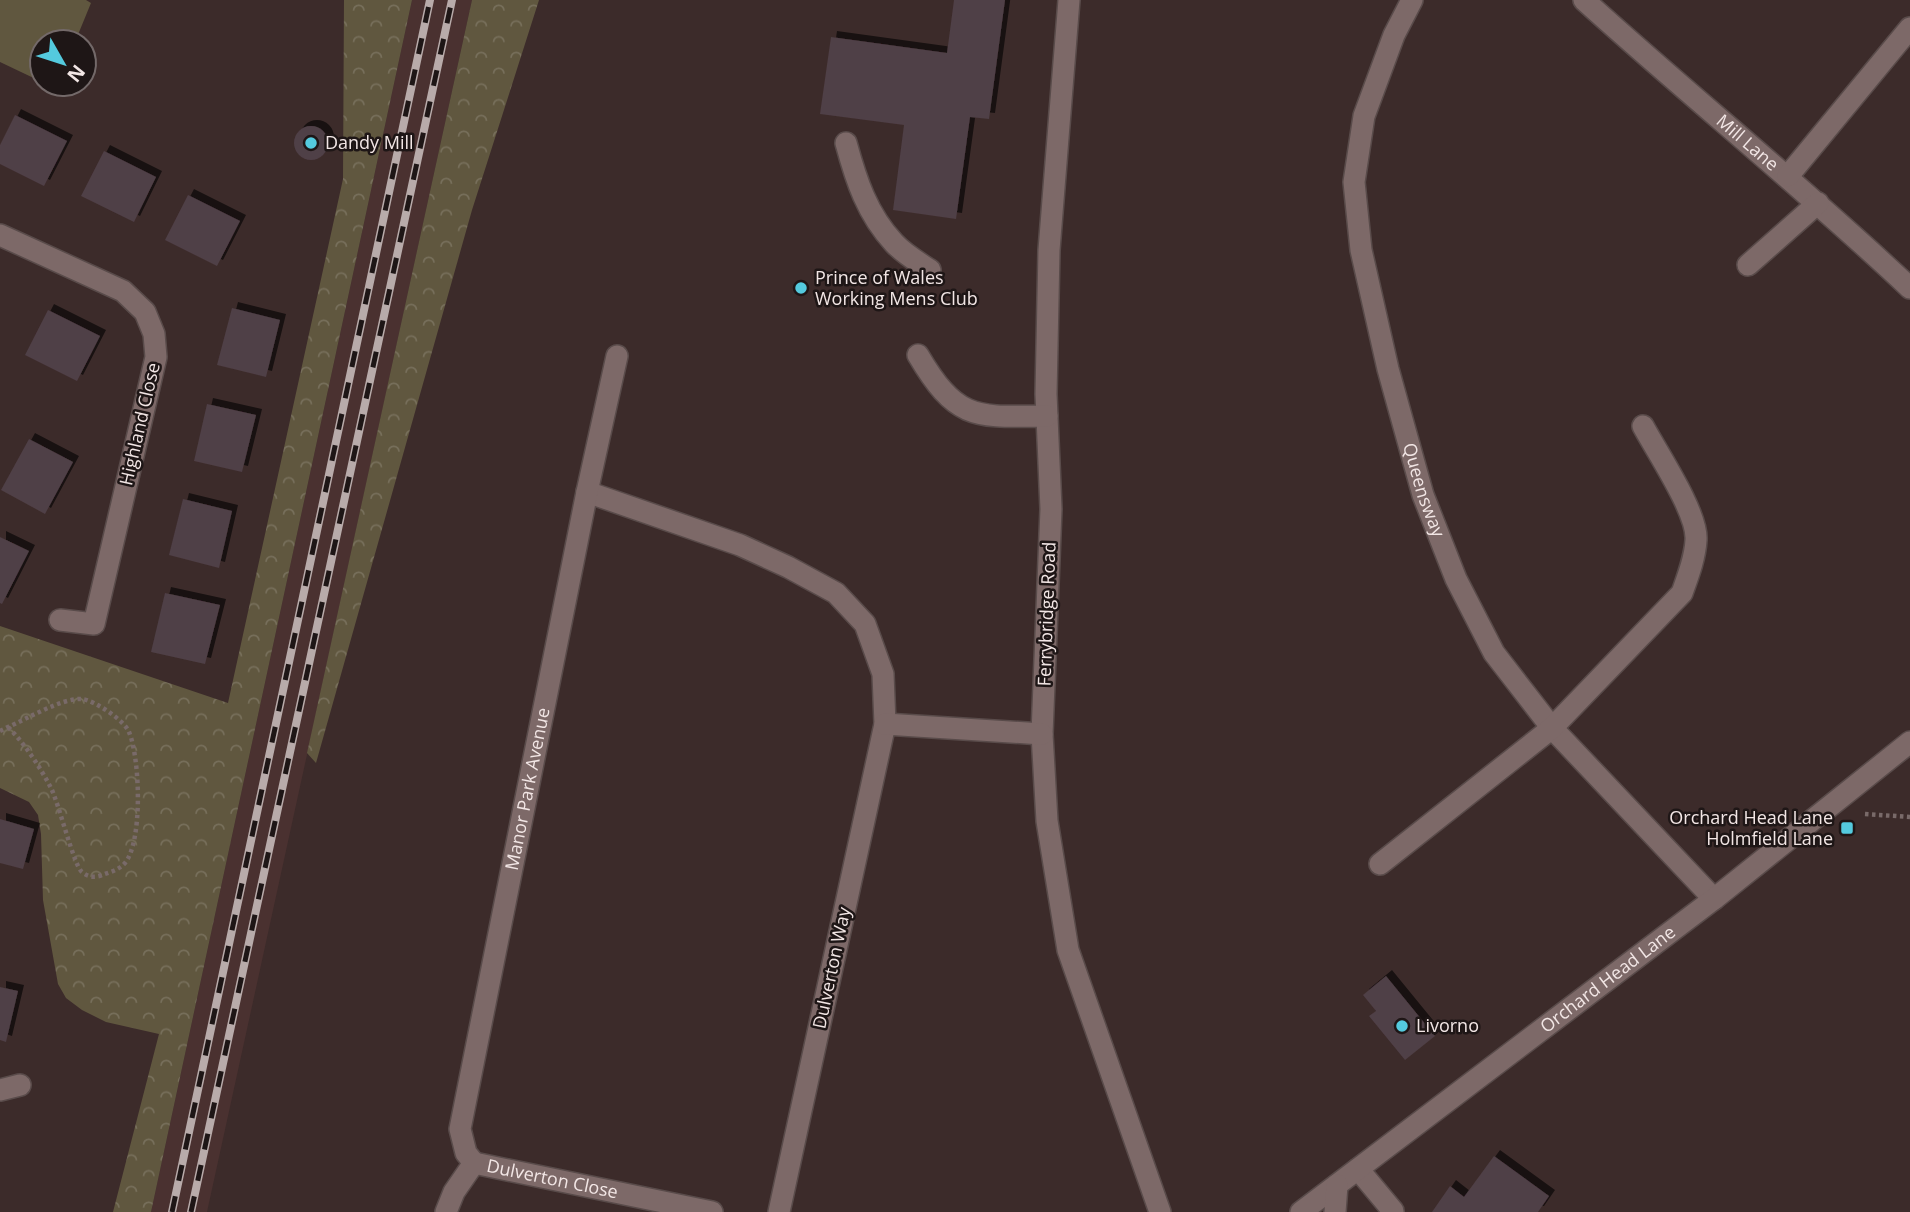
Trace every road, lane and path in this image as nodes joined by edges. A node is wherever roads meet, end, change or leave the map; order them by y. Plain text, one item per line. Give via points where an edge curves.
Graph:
1 (1069, 0) edge
2 (1412, 0) edge
3 (1584, 0) edge
4 (1910, 28) edge
5 (846, 143) dead end
6 (1788, 176) junction
7 (1818, 203) junction
8 (0, 235) edge
9 (1748, 265) dead end
10 (930, 270) dead end
11 (1910, 288) edge
12 (918, 355) dead end
13 (617, 356) dead end
14 (1047, 415) junction
15 (1643, 426) dead end
16 (587, 492) junction
17 (60, 620) dead end
18 (885, 724) junction
19 (8, 727) junction
20 (1552, 728) junction
21 (0, 731) edge
22 (1042, 734) junction
23 (1910, 742) edge
24 (1380, 864) dead end
25 (1714, 899) junction
26 (474, 1163) junction
27 (1358, 1168) junction
28 (1337, 1185) junction
29 (1393, 1211) edge
30 (446, 1212) edge
31 (712, 1212) edge
32 (779, 1212) edge
33 (1160, 1212) edge
34 (1301, 1212) edge
35 (1335, 1212) edge

1 - 14 street, Ferrybridge Road via 1049,250
2 - 20 street, Queensway via 1364,116 1354,182 1361,250 1423,495 1455,579 1494,653
3 - 6 street, Mill Lane
4 - 6 street
5 - 10 street via 873,217 895,245
6 - 7 street, Mill Lane
7 - 9 street
7 - 11 street, Mill Lane
8 - 17 street, Highland Close via 124,291 145,312 154,334 156,357 94,624
12 - 14 street via 935,383 958,405 988,417
13 - 16 street, Manor Park Avenue
14 - 22 street, Ferrybridge Road via 1051,509
15 - 20 street via 1693,518 1697,538 1691,569 1682,593
16 - 18 street, Dulverton Way via 740,545 835,593 865,625 883,674
16 - 26 street, Manor Park Avenue via 460,1129 466,1153
18 - 22 street
18 - 32 street, Dulverton Way
19 - 19 path via 82,699 129,730 137,800 134,842 126,862 115,871 96,878 83,874 76,865 50,788
19 - 21 path
20 - 24 street
20 - 25 street, Queensway
22 - 33 street, Ferrybridge Road via 1047,821 1068,950
23 - 25 street, Orchard Head Lane
25 - 27 street, Orchard Head Lane
26 - 30 street
26 - 31 street, Dulverton Close
27 - 28 street, Orchard Head Lane
27 - 29 street
28 - 34 street, Orchard Head Lane
28 - 35 street

